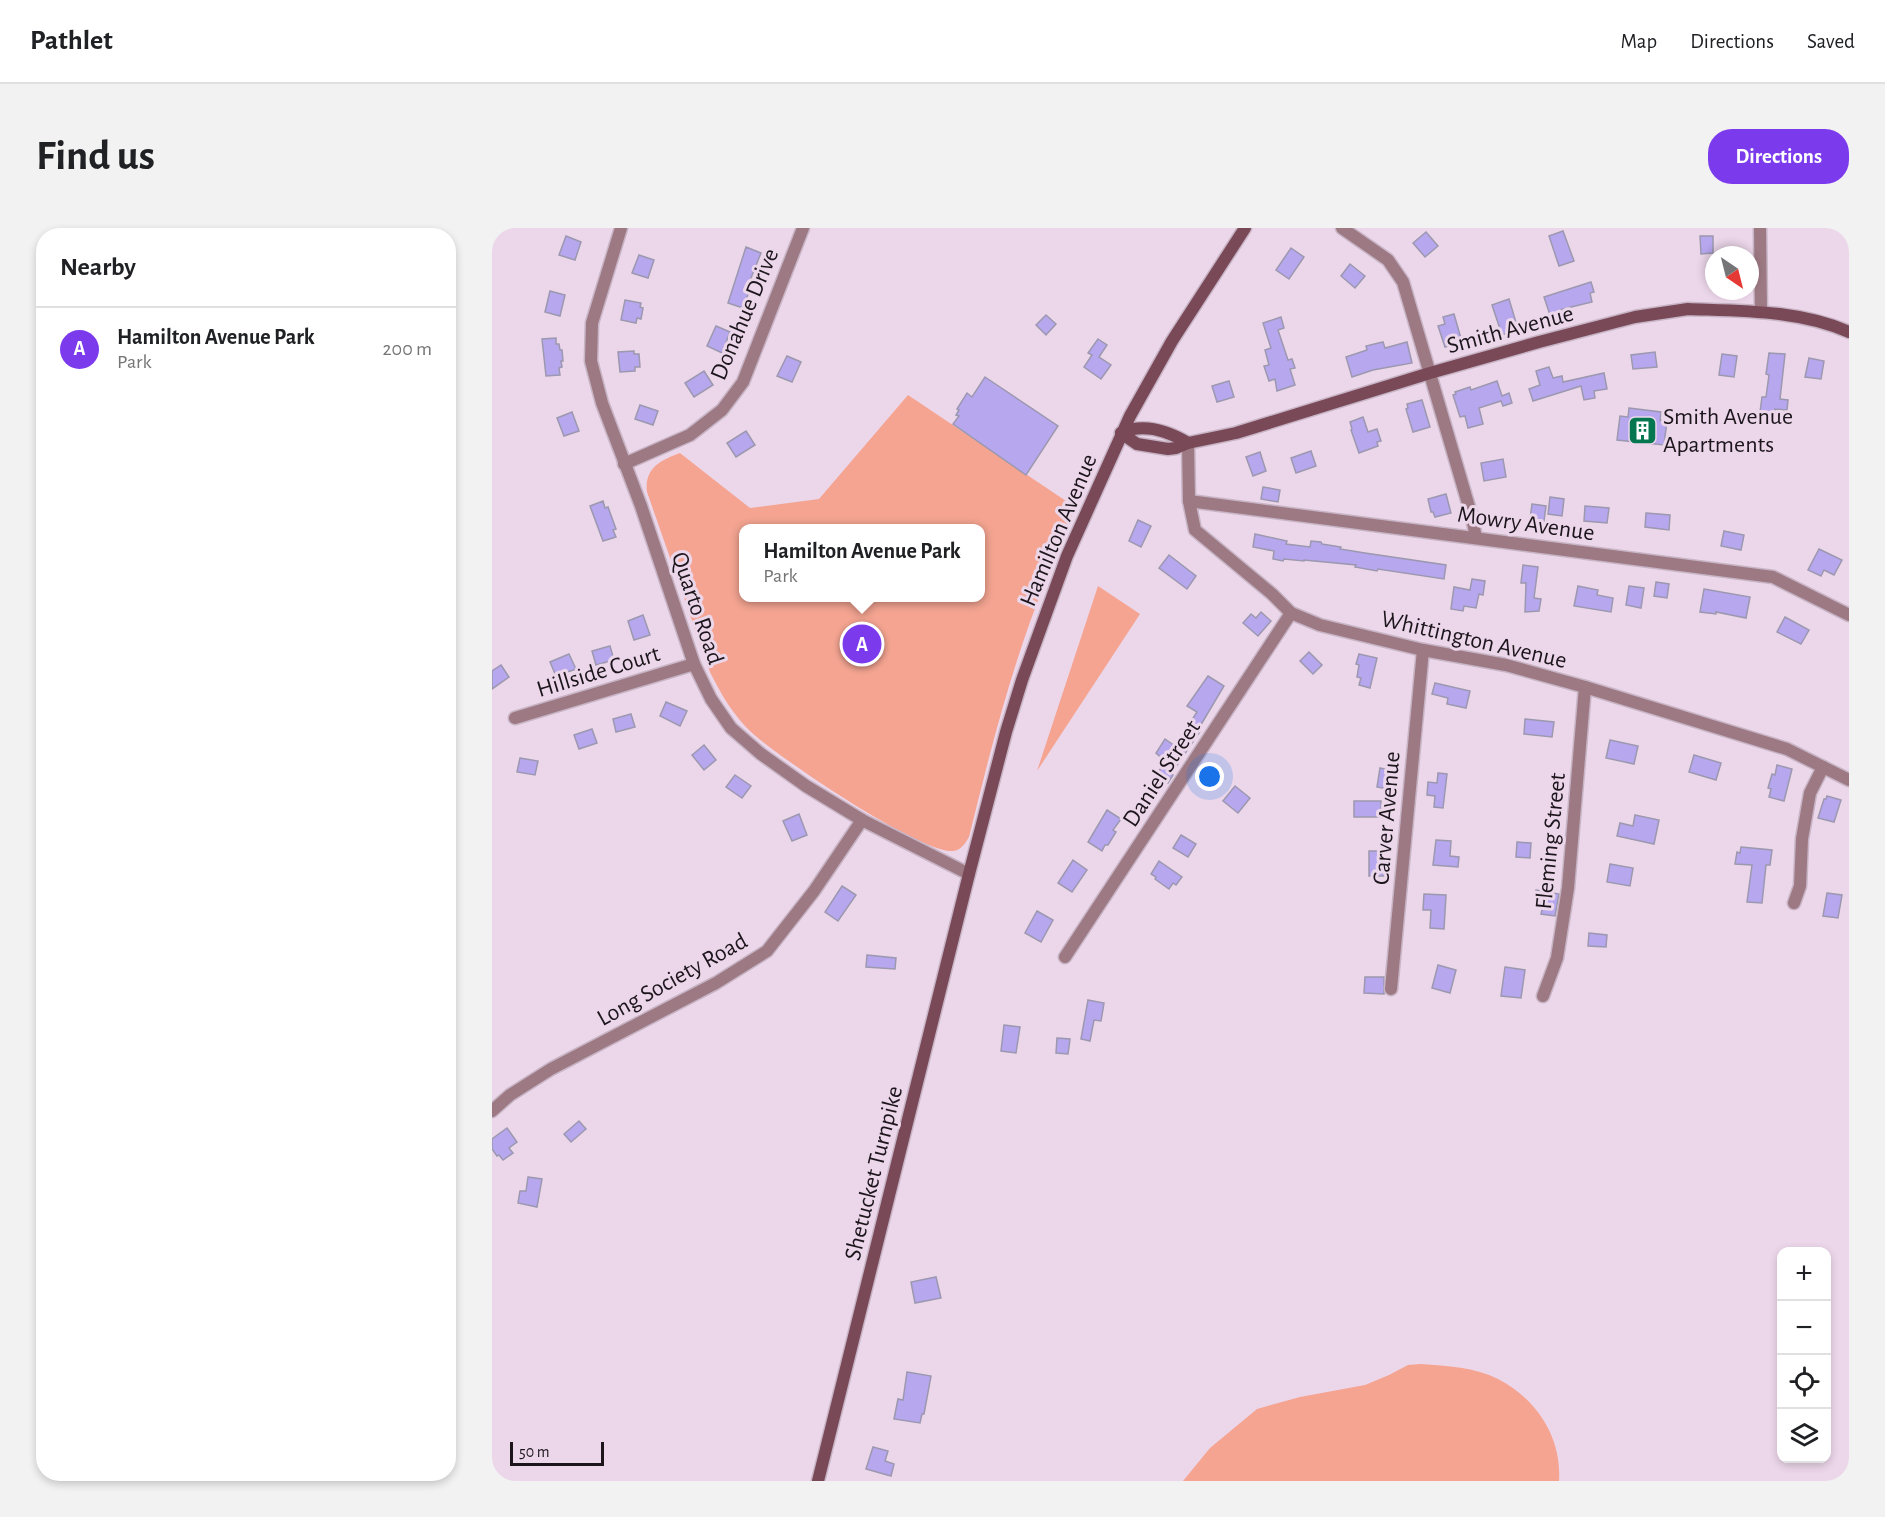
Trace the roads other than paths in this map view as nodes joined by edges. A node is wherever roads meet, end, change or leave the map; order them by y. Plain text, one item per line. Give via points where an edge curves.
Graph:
1 (621, 228) edge
2 (803, 228) edge
3 (1245, 228) edge
4 (1342, 228) edge
5 (1760, 228) edge
6 (1761, 312) junction
7 (1849, 332) edge
8 (1430, 373) junction
9 (1122, 433) junction
10 (1188, 443) junction
11 (624, 464) junction
12 (1189, 501) junction
13 (1476, 538) junction
14 (1291, 613) junction
15 (1849, 615) edge
16 (1423, 650) junction
17 (694, 664) junction
18 (1585, 687) junction
19 (515, 718) dead end
20 (1823, 767) junction
21 (1849, 780) edge
22 (862, 820) junction
23 (969, 874) junction
24 (1794, 903) dead end
25 (1065, 957) dead end
26 (1391, 989) dead end
27 (1543, 996) dead end
28 (492, 1111) edge
29 (818, 1481) edge

1 - 11 street, Quarto Road via 592,323 591,361
2 - 11 street, Donahue Drive via 743,382 722,410 690,435
3 - 9 main road, Hamilton Avenue via 1172,341
4 - 8 street via 1388,260 1403,282
5 - 6 street
6 - 7 main road, Smith Avenue via 1815,320
6 - 8 main road, Smith Avenue via 1688,309 1635,317
8 - 10 main road, Smith Avenue via 1236,433
8 - 13 street
9 - 10 main road, Smith Avenue via 1137,444 1161,449
9 - 23 main road, Hamilton Avenue via 1067,556 1033,648 1006,732
10 - 12 street, Whittington Avenue
11 - 17 street, Quarto Road
12 - 13 street, Mowry Avenue
12 - 14 street, Whittington Avenue via 1195,530
13 - 15 street, Mowry Avenue via 1773,576
14 - 16 street, Whittington Avenue via 1320,625
14 - 25 street, Daniel Street
16 - 18 street, Whittington Avenue via 1506,665
16 - 26 street, Carver Avenue
17 - 19 street, Hillside Court
17 - 22 street, Quarto Road via 731,728 797,780
18 - 20 street, Whittington Avenue via 1787,748
18 - 27 street, Fleming Street via 1568,888 1557,958
20 - 21 street, Whittington Avenue
20 - 24 street via 1810,793 1802,839 1800,886
22 - 23 street, Quarto Road
22 - 28 street, Long Society Road via 767,951 716,983 551,1069
23 - 29 main road, Shetucket Turnpike

